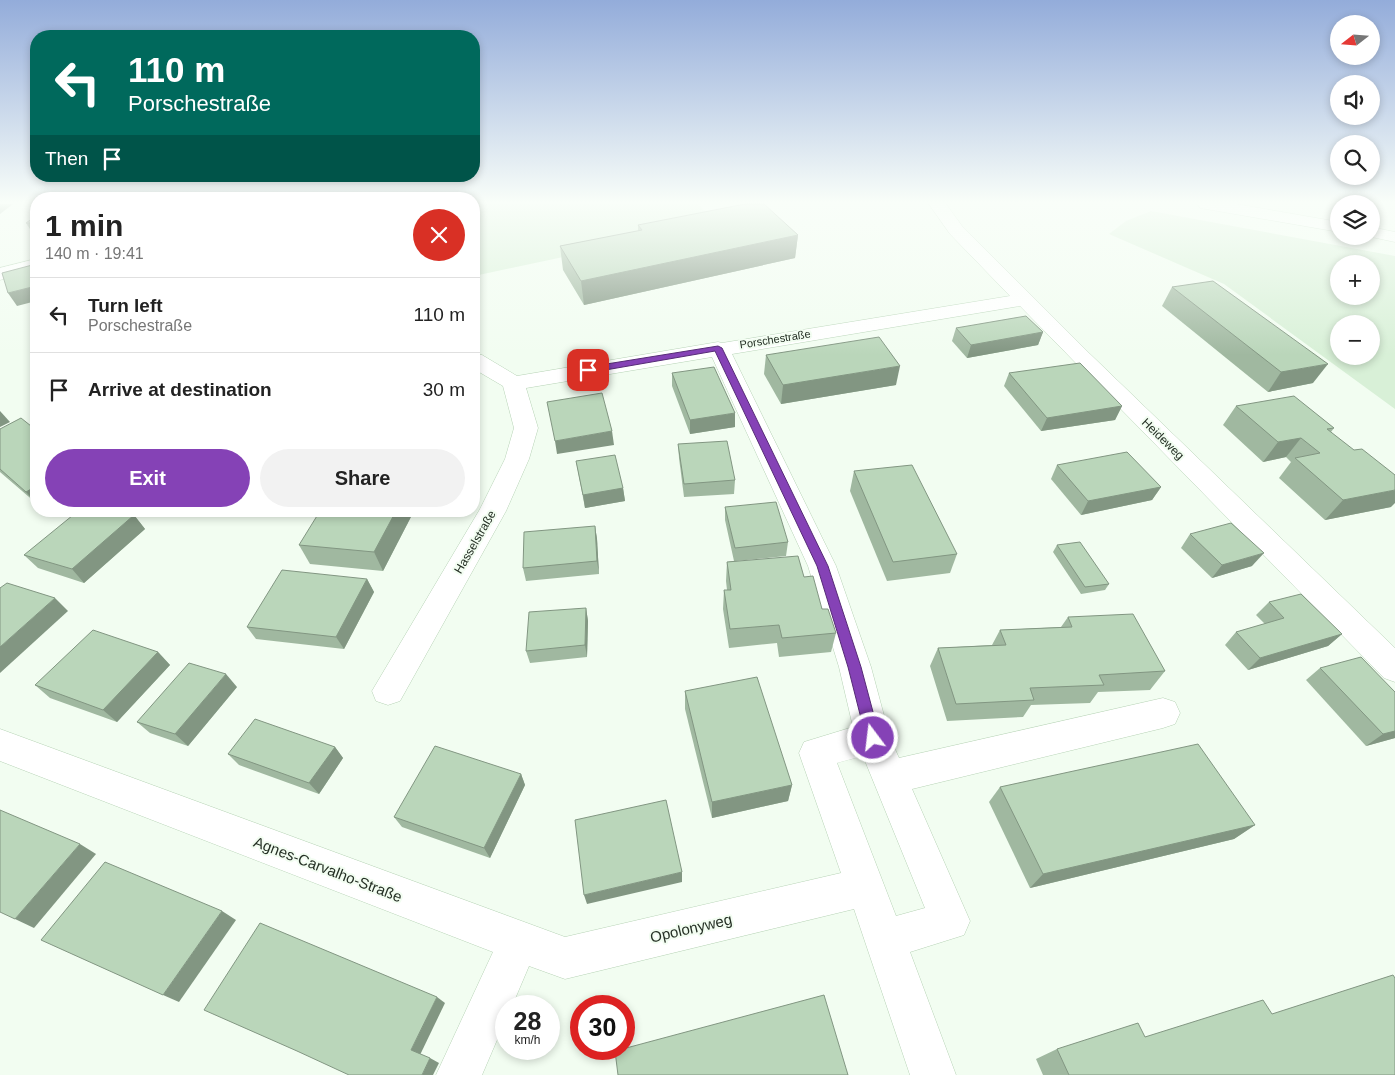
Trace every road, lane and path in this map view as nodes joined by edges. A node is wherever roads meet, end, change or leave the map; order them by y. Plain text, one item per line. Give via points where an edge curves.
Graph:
1 (979, 254) edge
2 (30, 266) edge
3 (0, 274) edge
4 (1023, 300) junction
5 (718, 348) junction
6 (480, 364) edge
7 (513, 383) junction
8 (1395, 668) edge
9 (388, 690) dead end
10 (1163, 713) dead end
11 (873, 738) junction
12 (0, 745) edge
13 (890, 777) junction
14 (865, 887) junction
15 (885, 939) junction
16 (519, 942) junction
17 (459, 1075) edge
18 (933, 1075) edge

1 - 4 street, Heideweg
2 - 3 street
4 - 5 street, Porschestraße
4 - 8 street, Heideweg
5 - 7 street, Porschestraße
5 - 11 street via 822,566 855,667
6 - 7 street
7 - 9 street, Hasselstraße via 526,428 517,459 493,511
10 - 13 street
11 - 13 street
11 - 14 street via 816,754
12 - 16 street, Agnes-Carvalho-Straße
13 - 15 street via 950,921
14 - 15 street
14 - 16 street, Opolonyweg via 565,958
15 - 18 street
16 - 17 street

